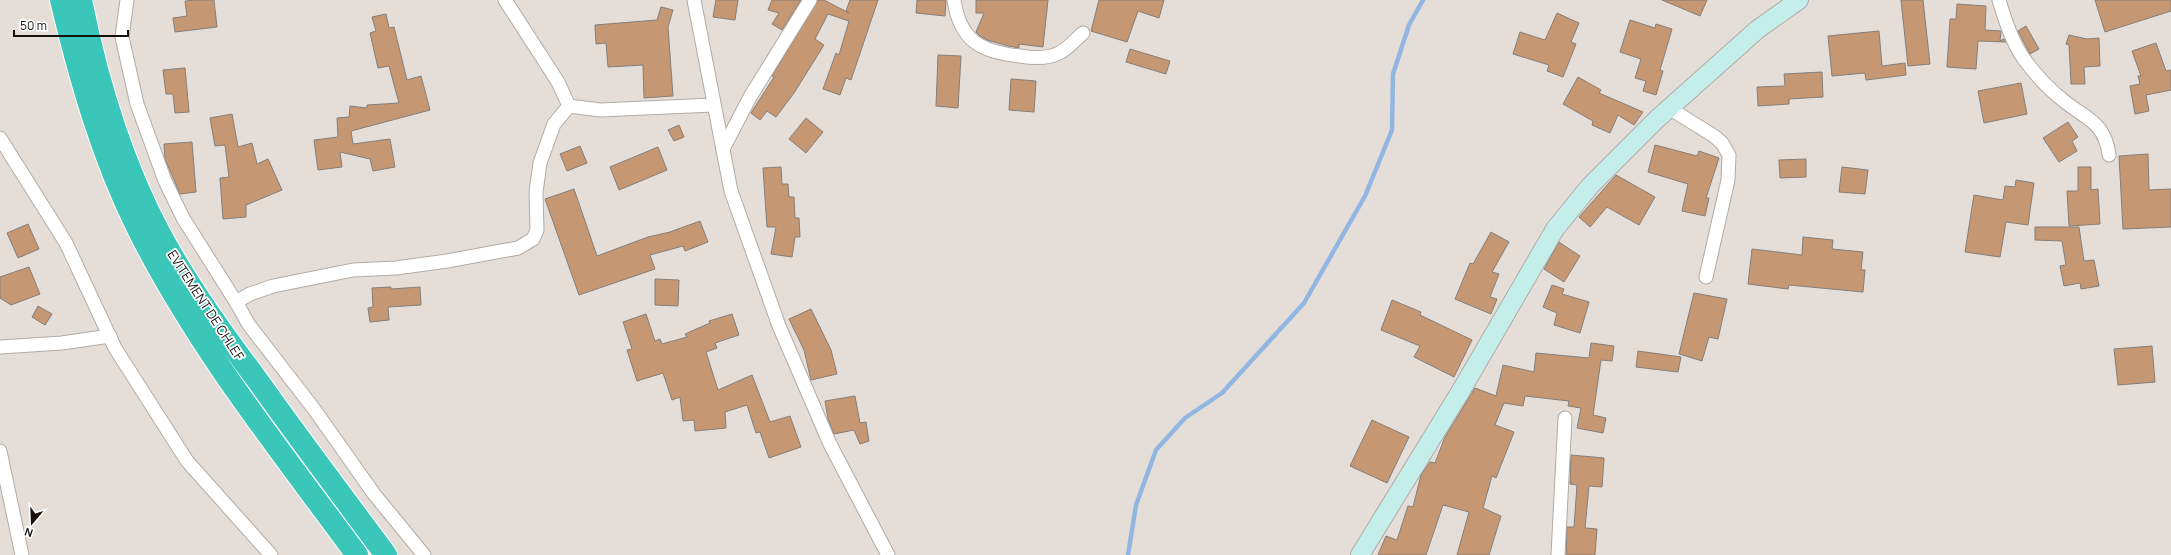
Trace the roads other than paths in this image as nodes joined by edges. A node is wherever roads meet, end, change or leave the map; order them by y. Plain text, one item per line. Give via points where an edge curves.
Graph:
1 (61, 0) edge
2 (81, 0) edge
3 (127, 0) edge
4 (505, 0) edge
5 (694, 0) edge
6 (810, 0) edge
7 (954, 0) edge
8 (1799, 0) edge
9 (1999, 0) edge
10 (1083, 33) dead end
11 (713, 105) junction
12 (569, 106) junction
13 (1669, 108) junction
14 (0, 138) edge
15 (723, 150) junction
16 (2109, 154) dead end
17 (1706, 277) dead end
18 (236, 302) junction
19 (110, 336) junction
20 (0, 347) edge
21 (1565, 418) dead end
22 (0, 452) edge
23 (22, 555) edge
24 (271, 555) edge
25 (357, 555) edge
26 (386, 555) edge
27 (424, 555) edge
28 (888, 555) edge
29 (1360, 555) edge
30 (1558, 555) edge

1 - 25 highway, EVITEMENT DE CHLEF via 85,96 109,164 159,268 225,375
2 - 26 highway, EVITEMENT DE CHLEF via 101,84 128,166 160,233 191,287 224,335
3 - 18 street via 123,42 137,104 165,181 182,218
4 - 12 street via 558,82
5 - 11 street
6 - 15 street via 750,97
7 - 10 street via 957,14 969,38 984,49 997,54 1033,58 1059,53
8 - 13 main road via 1758,29
9 - 16 street via 2012,38 2024,58 2064,101 2099,127 2107,142
11 - 12 street via 600,110
11 - 15 street
12 - 18 street via 554,124 540,163 536,192 537,230 529,242 518,248 447,261 396,268 353,270 273,286
13 - 17 street via 1714,136 1722,143 1729,156 1728,180
13 - 29 main road via 1590,186 1555,229
14 - 19 street via 66,243
15 - 28 street via 731,191 779,326 830,444
18 - 27 street via 249,325 314,409 374,494
19 - 20 street via 62,343
19 - 24 street via 187,461
21 - 30 street
22 - 23 street

